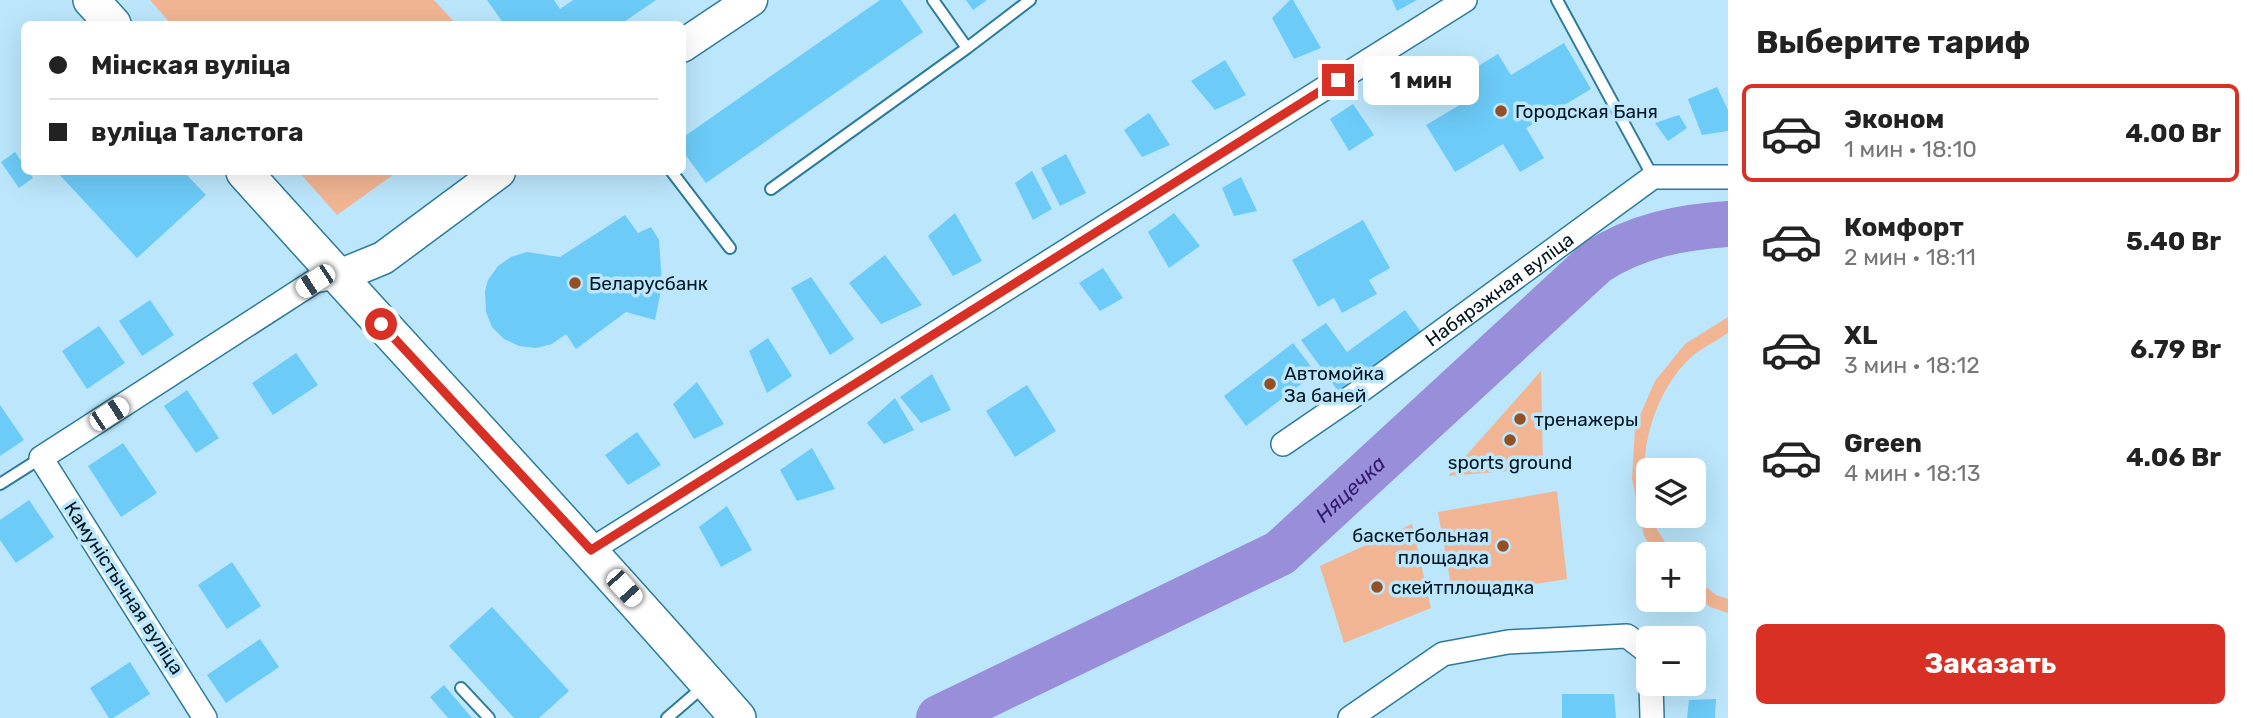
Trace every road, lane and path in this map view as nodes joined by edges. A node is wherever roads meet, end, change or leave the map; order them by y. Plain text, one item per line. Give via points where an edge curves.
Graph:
1 (92, 0) edge
2 (751, 0) edge
3 (933, 0) edge
4 (1030, 0) edge
5 (1557, 0) edge
6 (1457, 2) edge
7 (110, 21) edge
8 (686, 43) edge
9 (967, 48) junction
10 (247, 175) edge
11 (495, 175) edge
12 (674, 175) edge
13 (1653, 177) junction
14 (1728, 177) edge
15 (771, 189) dead end
16 (730, 248) dead end
17 (339, 276) junction
18 (1283, 444) dead end
19 (41, 458) junction
20 (0, 484) edge
21 (591, 550) junction
22 (1636, 643) edge
23 (707, 682) junction
24 (461, 688) dead end
25 (1651, 696) edge
26 (205, 718) edge
27 (489, 718) edge
28 (667, 718) edge
29 (738, 718) edge
30 (1350, 718) edge
31 (1652, 718) edge

1 - 7 main road
2 - 8 main road
3 - 9 lane
4 - 9 lane
5 - 13 lane
6 - 21 street
9 - 15 lane
10 - 17 main road
11 - 17 main road via 383,258
12 - 16 lane
13 - 14 street
13 - 18 street, Набярэжная вуліца
17 - 19 street via 315,281
17 - 21 main road
19 - 20 lane
19 - 26 street, Камуністычная вуліца
21 - 23 main road
22 - 30 street via 1627,636 1508,642 1443,654
23 - 28 lane
23 - 29 main road
24 - 27 lane
25 - 31 street

